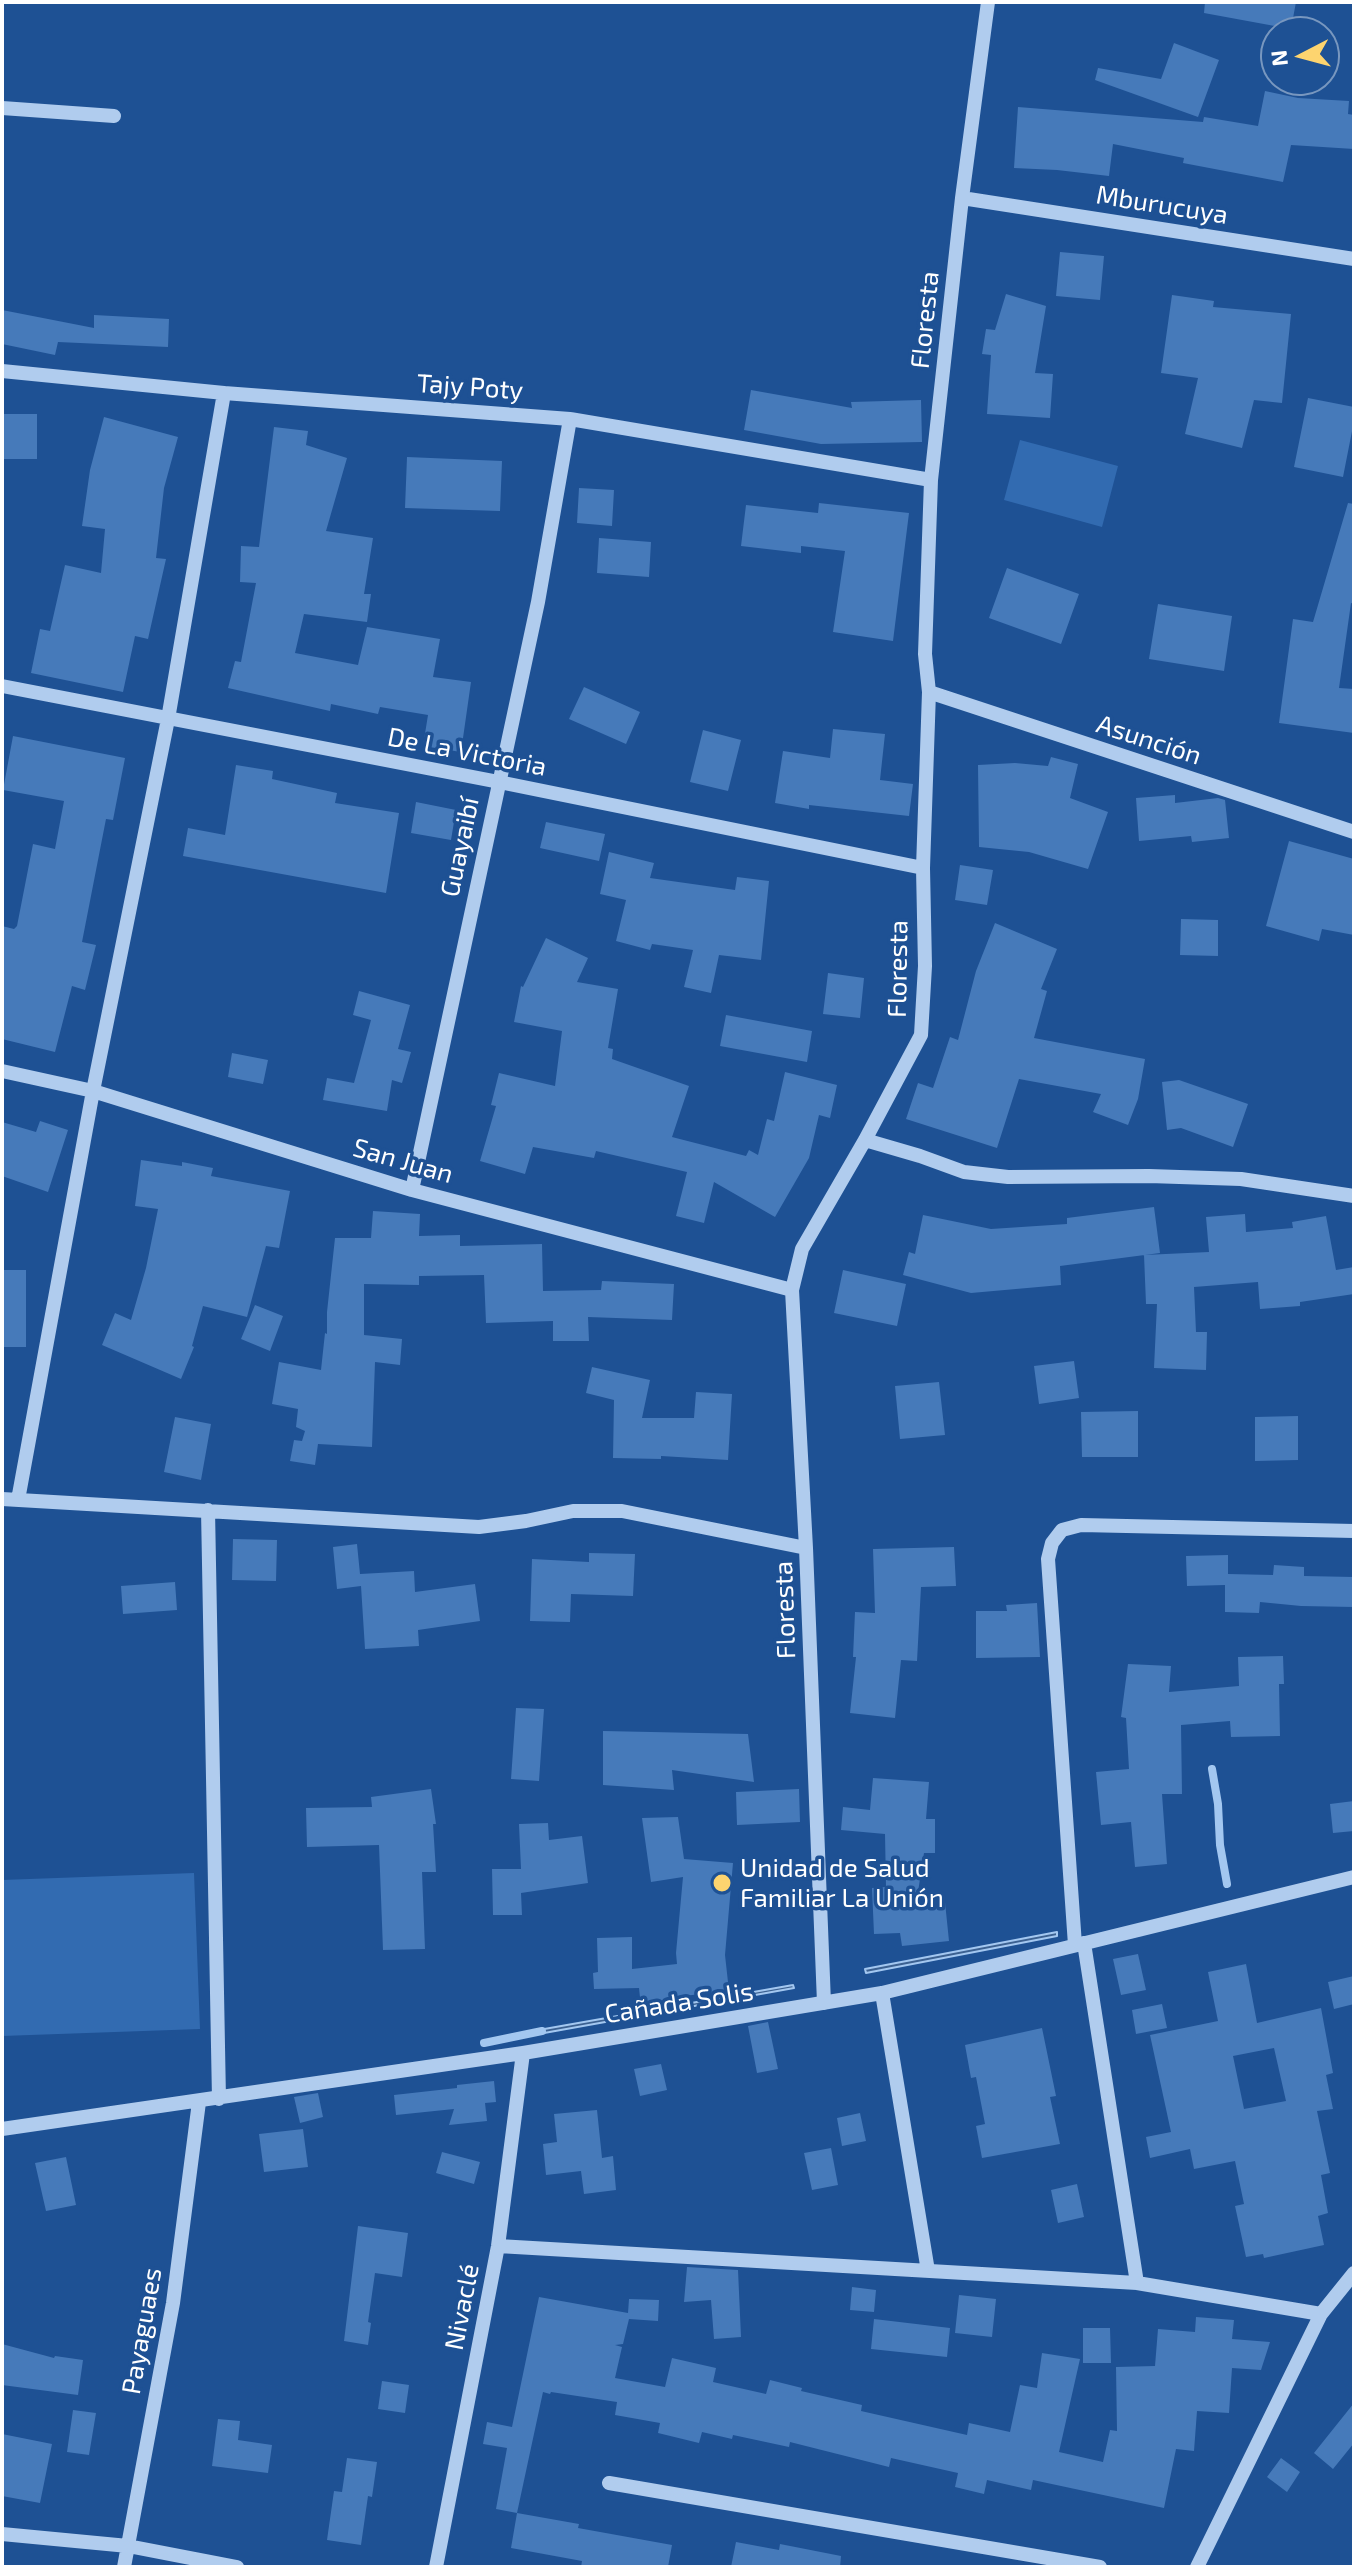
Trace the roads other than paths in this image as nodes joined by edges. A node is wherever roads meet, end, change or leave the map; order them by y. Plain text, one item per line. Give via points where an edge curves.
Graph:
1 (988, 2) edge
2 (2, 108) edge
3 (114, 116) dead end
4 (962, 198) junction
5 (1354, 259) edge
6 (2, 371) edge
7 (224, 393) junction
8 (570, 419) junction
9 (931, 480) junction
10 (2, 686) edge
11 (929, 692) junction
12 (168, 719) junction
13 (499, 782) junction
14 (1354, 832) edge
15 (923, 868) junction
16 (2, 1071) edge
17 (93, 1091) junction
18 (865, 1140) junction
19 (412, 1190) junction
20 (1354, 1196) edge
21 (792, 1290) junction
22 (2, 1499) edge
23 (18, 1500) junction
24 (208, 1510) junction
25 (1354, 1531) edge
26 (806, 1548) junction
27 (1354, 1877) edge
28 (1079, 1944) junction
29 (882, 1993) junction
30 (824, 2003) junction
31 (523, 2053) junction
32 (219, 2099) junction
33 (199, 2102) junction
34 (2, 2129) edge
35 (498, 2246) junction
36 (928, 2271) junction
37 (1354, 2273) edge
38 (1137, 2283) junction
39 (1321, 2314) junction
40 (609, 2483) dead end
41 (2, 2534) edge
42 (128, 2546) junction
43 (124, 2567) edge
44 (237, 2567) edge
45 (436, 2567) edge
46 (1100, 2567) edge
47 (1197, 2567) edge

1 - 4 street, Floresta
2 - 3 street
4 - 5 street, Mburucuya
4 - 9 street, Floresta
6 - 7 street, Tajy Poty
7 - 8 street, Tajy Poty
7 - 12 street
8 - 9 street, Tajy Poty
8 - 13 street, Guayaibí
9 - 11 street, Floresta via 925,654
10 - 12 street, De La Victoria
11 - 14 street, Asunción
11 - 15 street, Floresta
12 - 13 street, De La Victoria
12 - 17 street
13 - 15 street, De La Victoria
13 - 19 street, Guayaibí
15 - 18 street, Floresta via 921,1035
16 - 17 street, San Juan
17 - 19 street, San Juan
17 - 23 street
18 - 20 street via 964,1172 1241,1179
18 - 21 street, Floresta via 802,1249
19 - 21 street, San Juan
21 - 26 street, Floresta
22 - 23 street
23 - 24 street
24 - 26 street via 479,1527 573,1511 622,1511
24 - 32 street
25 - 28 street via 1081,1525 1062,1530 1052,1543 1048,1559
26 - 30 street, Floresta
27 - 28 street, Cañada Solis
28 - 29 street, Cañada Solis
28 - 38 street
29 - 30 street, Cañada Solis
29 - 36 street
30 - 31 street, Cañada Solis
31 - 32 street, Cañada Solis
31 - 35 street, Nivaclé
32 - 33 street, Cañada Solis
33 - 34 street, Cañada Solis
33 - 42 street, Payaguaes via 173,2303
35 - 36 street
35 - 45 street, Nivaclé
36 - 38 street
37 - 39 street
38 - 39 street
39 - 47 street
40 - 46 street
41 - 42 street
42 - 43 street, Payaguaes
42 - 44 street

